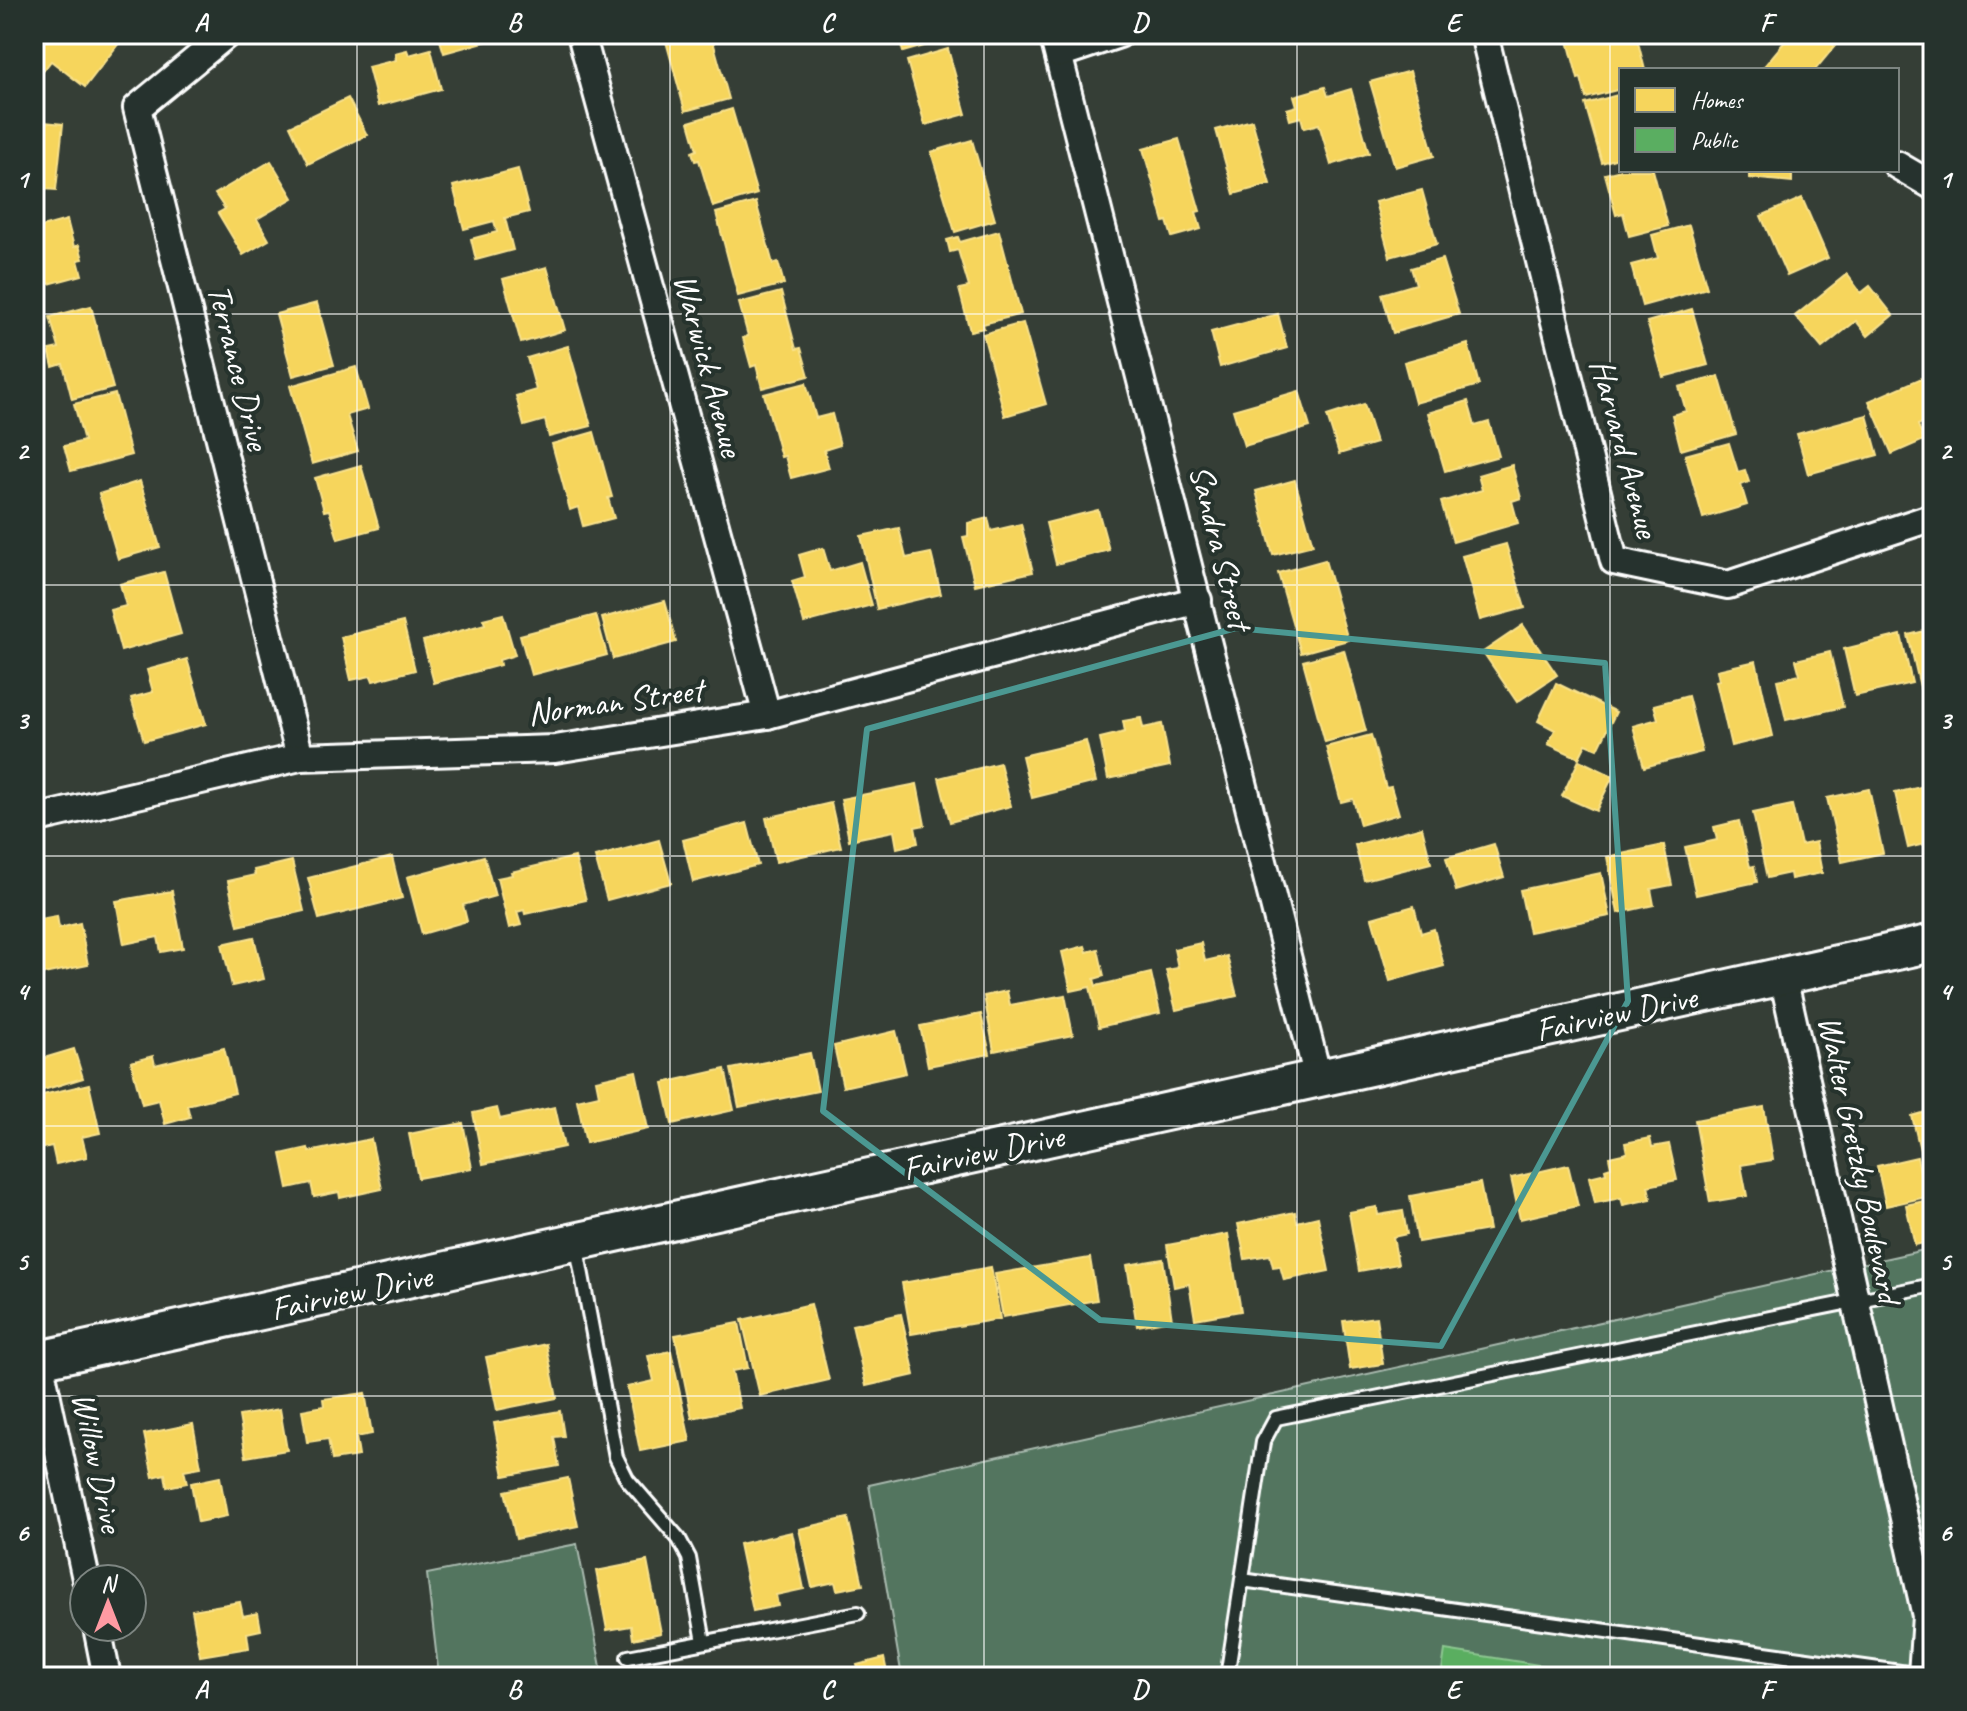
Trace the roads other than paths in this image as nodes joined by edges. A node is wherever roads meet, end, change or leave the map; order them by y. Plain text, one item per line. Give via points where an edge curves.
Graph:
1 (227, 34) edge
2 (581, 34) edge
3 (1119, 34) edge
4 (1484, 34) edge
5 (1056, 44) edge
6 (1899, 166) edge
7 (1933, 186) edge
8 (1933, 517) edge
9 (1198, 600) junction
10 (767, 715) junction
11 (300, 757) junction
12 (34, 819) edge
13 (1933, 943) edge
14 (1783, 977) junction
15 (1318, 1078) junction
16 (575, 1242) junction
17 (1933, 1285) edge
18 (1855, 1301) junction
19 (37, 1361) edge
20 (82, 1563) edge
21 (1242, 1580) junction
22 (858, 1613) dead end
23 (704, 1642) junction
24 (100, 1643) edge
25 (628, 1657) dead end
26 (1927, 1676) edge
27 (107, 1677) edge
28 (1227, 1677) edge

1 - 11 street, Terrance Drive via 137,108
2 - 10 street, Warwick Avenue
3 - 5 street
4 - 8 street, Harvard Avenue via 1614,561 1728,585
5 - 9 street, Sandra Street
6 - 7 street
9 - 10 street, Norman Street
9 - 15 street, Sandra Street
10 - 11 street, Norman Street via 555,749
11 - 12 street, Norman Street
13 - 14 main road, Fairview Drive
14 - 15 main road, Fairview Drive
14 - 18 street, Walter Gretzky Boulevard
15 - 16 main road, Fairview Drive
16 - 19 main road, Fairview Drive
16 - 23 lane via 616,1457 689,1558
17 - 18 lane
18 - 21 lane via 1276,1418 1263,1442
18 - 26 street, Walter Gretzky Boulevard via 1926,1616
19 - 20 street, Willow Drive
21 - 26 lane
21 - 28 lane
22 - 23 lane
23 - 25 lane
24 - 27 street

